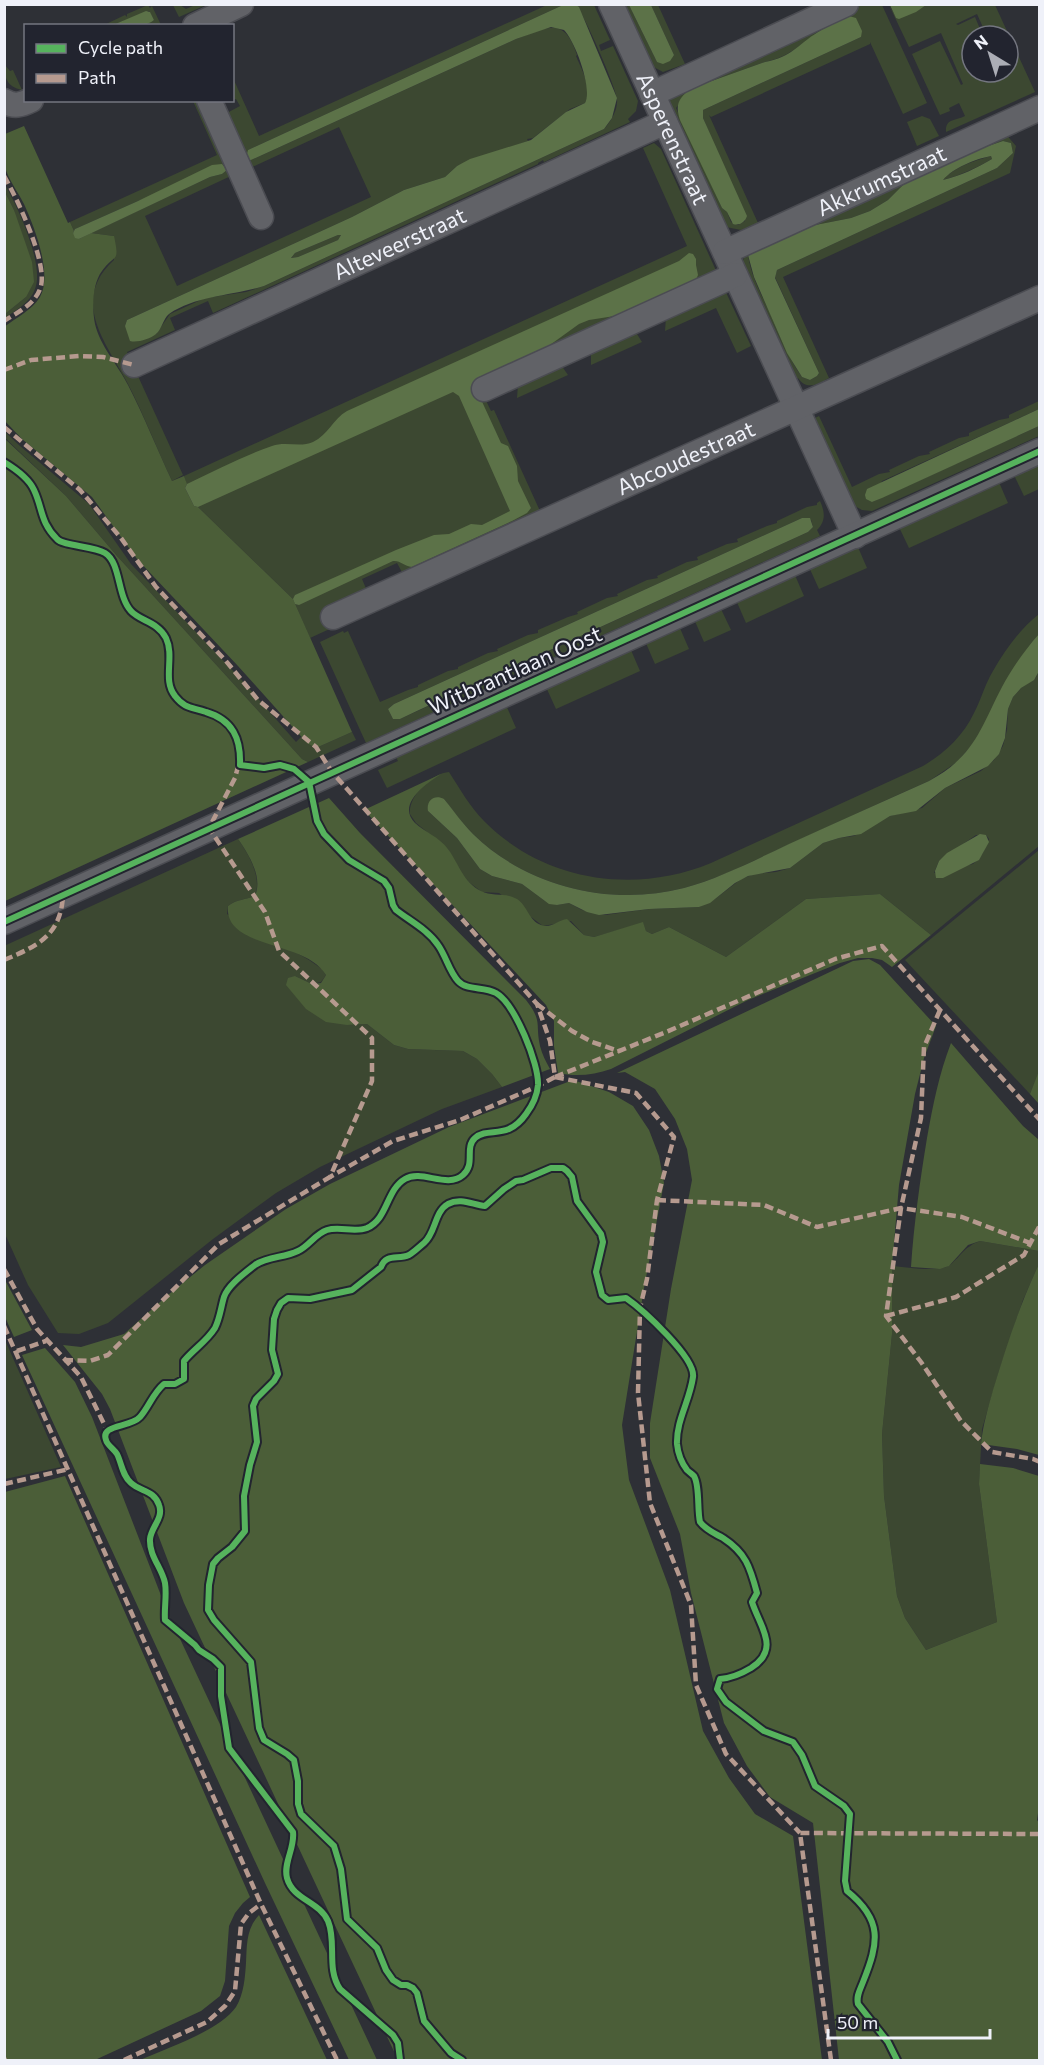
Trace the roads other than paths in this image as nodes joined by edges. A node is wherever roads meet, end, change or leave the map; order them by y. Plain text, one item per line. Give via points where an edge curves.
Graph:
1 (241, 4) edge
2 (611, 4) edge
3 (846, 4) edge
4 (199, 24) edge
5 (652, 94) junction
6 (210, 102) edge
7 (1040, 108) edge
8 (665, 122) junction
9 (261, 217) dead end
10 (725, 252) junction
11 (735, 275) junction
12 (1040, 298) edge
13 (134, 365) dead end
14 (484, 389) dead end
15 (797, 409) junction
16 (1040, 450) edge
17 (855, 536) junction
18 (333, 617) dead end
19 (4, 922) edge

1 - 4 street
2 - 5 street, Asperenstraat
3 - 5 street
5 - 8 street, Asperenstraat
6 - 9 street
7 - 10 street, Akkrumstraat
8 - 10 street, Asperenstraat
8 - 13 street, Alteveerstraat
10 - 11 street, Asperenstraat
11 - 14 street
11 - 15 street, Asperenstraat
12 - 15 street, Abcoudestraat
15 - 17 street, Asperenstraat
15 - 18 street, Abcoudestraat
16 - 17 street, Witbrantlaan Oost
17 - 19 street, Witbrantlaan Oost

